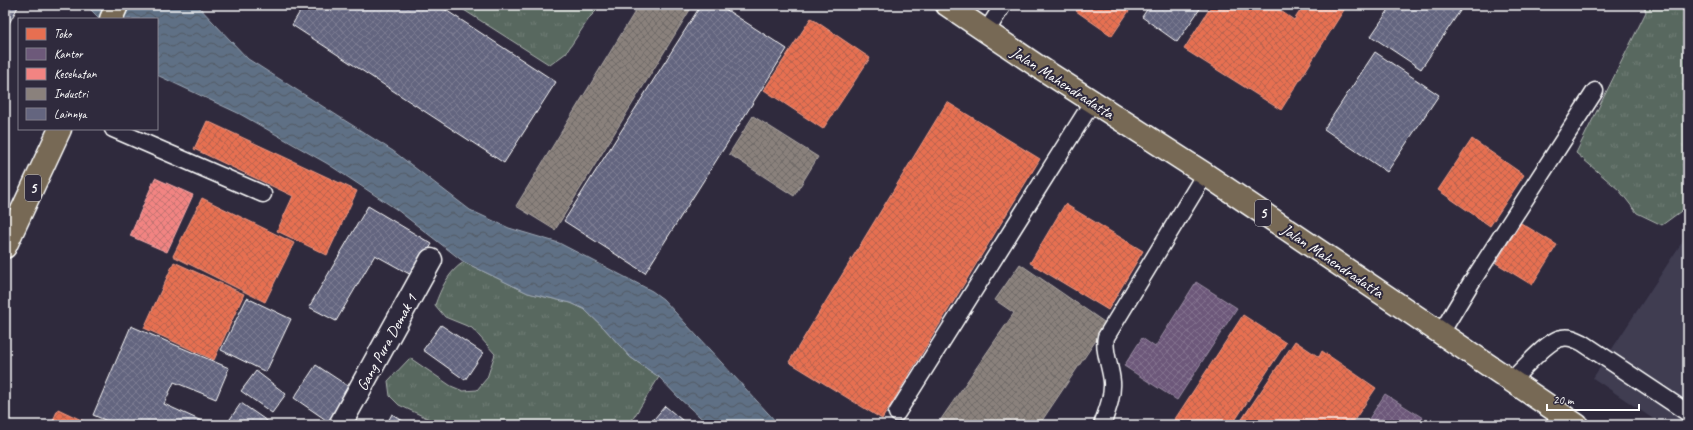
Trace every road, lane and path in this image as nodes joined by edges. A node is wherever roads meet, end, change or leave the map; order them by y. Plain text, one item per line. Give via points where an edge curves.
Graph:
1 (117, 5) edge
2 (947, 5) edge
3 (1002, 5) edge
4 (111, 18) edge
5 (986, 32) junction
6 (1595, 91) dead end
7 (1093, 101) junction
8 (60, 130) edge
9 (115, 130) edge
10 (1205, 174) junction
11 (263, 194) dead end
12 (5, 247) edge
13 (431, 260) dead end
14 (1442, 333) junction
15 (1512, 380) junction
16 (897, 413) dead end
17 (1688, 414) edge
18 (340, 425) edge
19 (1102, 425) edge
20 (1577, 425) edge

1 - 4 highway
2 - 5 highway, Jalan Mahendradatta / 5
3 - 5 lane
5 - 7 highway, Jalan Mahendradatta / 5
6 - 14 lane via 1471,283
7 - 10 highway, Jalan Mahendradatta / 5
7 - 16 lane
8 - 12 highway, 5
9 - 11 lane
10 - 14 highway, Jalan Mahendradatta / 5
10 - 19 lane via 1106,338 1105,348 1112,383 1110,403
13 - 18 street, Gang Pura Demak 1
14 - 15 highway, Jalan Mahendradatta / 5
15 - 17 lane via 1553,341 1568,337 1583,344
15 - 20 highway, Jalan Mahendradatta / 5

